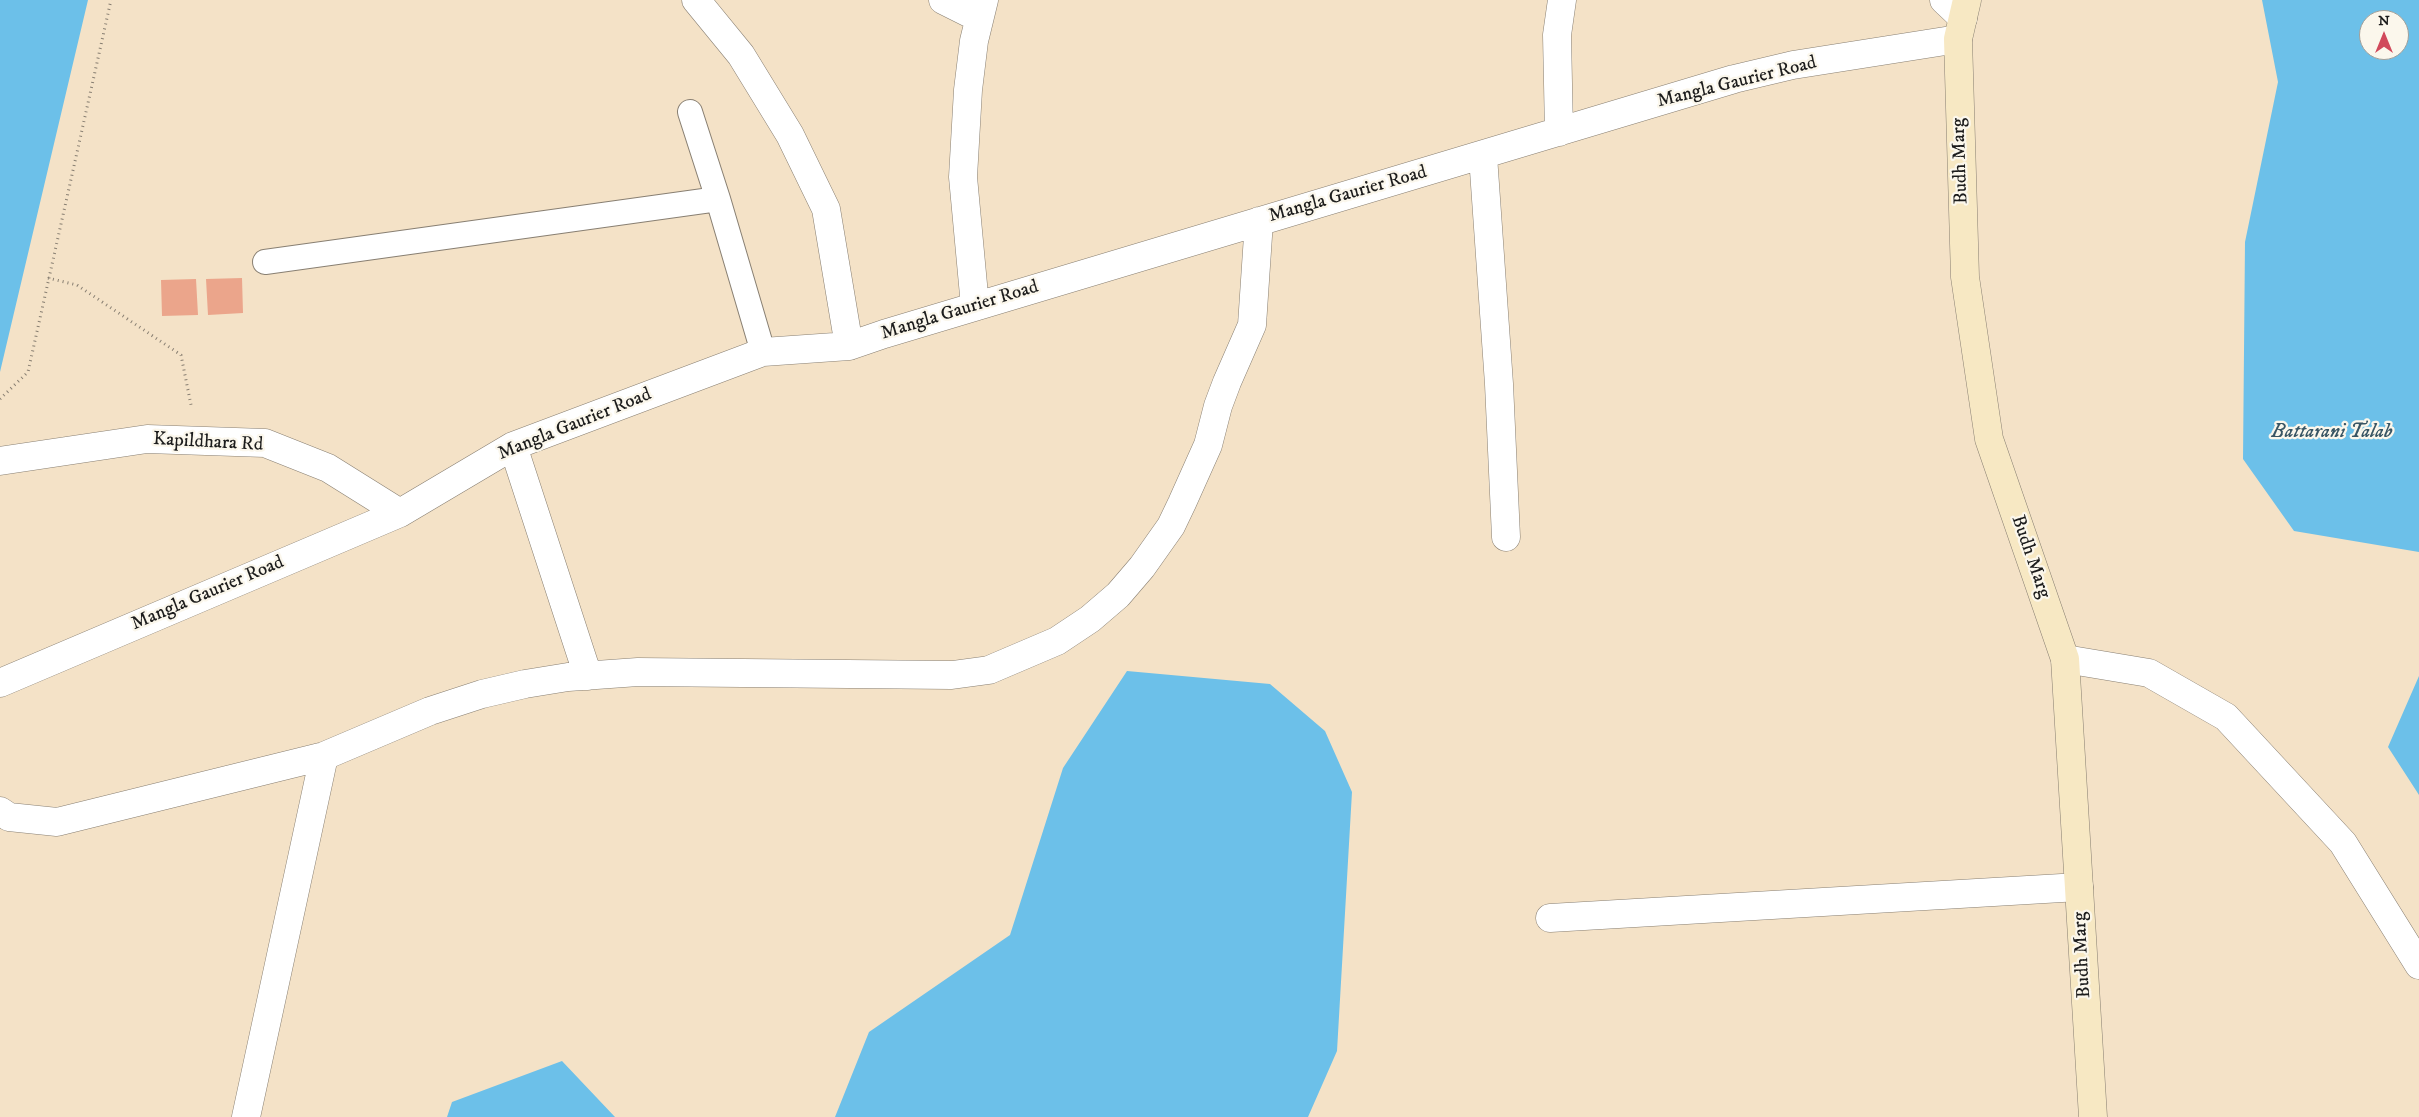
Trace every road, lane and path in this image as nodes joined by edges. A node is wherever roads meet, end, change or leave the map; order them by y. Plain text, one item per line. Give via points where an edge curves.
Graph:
1 (111, 0) edge
2 (696, 0) edge
3 (943, 0) edge
4 (1562, 0) edge
5 (981, 9) edge
6 (1958, 14) edge
7 (690, 112) dead end
8 (1559, 132) junction
9 (1483, 156) junction
10 (718, 199) junction
11 (1259, 221) junction
12 (265, 262) dead end
13 (48, 278) junction
14 (975, 306) junction
15 (849, 346) junction
16 (763, 352) junction
17 (0, 399) edge
18 (198, 440) junction
19 (513, 446) junction
20 (0, 461) edge
21 (400, 512) junction
22 (1506, 537) dead end
23 (2065, 658) junction
24 (588, 676) junction
25 (0, 683) edge
26 (324, 756) junction
27 (0, 811) edge
28 (2079, 887) junction
29 (1550, 918) dead end
30 (2419, 965) edge
31 (246, 1117) edge
32 (2093, 1117) edge

1 - 13 path
2 - 15 street via 746,63 790,135 826,209
3 - 5 street
4 - 8 street via 1557,34
5 - 14 street via 968,90 963,177
6 - 8 street, Mangla Gaurier Road
6 - 23 street, Budh Marg via 1965,277 1989,439
7 - 10 lane
8 - 9 street, Mangla Gaurier Road
9 - 11 street, Mangla Gaurier Road
9 - 22 street via 1500,393
10 - 12 lane
10 - 16 lane
11 - 14 street, Mangla Gaurier Road
11 - 24 street via 1252,325 1218,406 1208,445 1171,526 1118,595 1057,641 989,670 952,675 638,672
13 - 17 path via 28,372
13 - 18 path via 77,285 181,355
14 - 15 street, Mangla Gaurier Road
15 - 16 street, Mangla Gaurier Road
16 - 19 street, Mangla Gaurier Road
18 - 20 street, Kapildhara Rd via 147,439
18 - 21 street, Kapildhara Rd via 264,443 328,468
19 - 21 street, Mangla Gaurier Road
19 - 24 street
21 - 25 street, Mangla Gaurier Road
23 - 28 street, Budh Marg
23 - 30 street via 2149,673 2226,717 2343,843
24 - 26 street via 525,684 482,694 430,711
26 - 27 street via 56,822 9,817
26 - 31 street
28 - 29 street
28 - 32 street, Budh Marg

